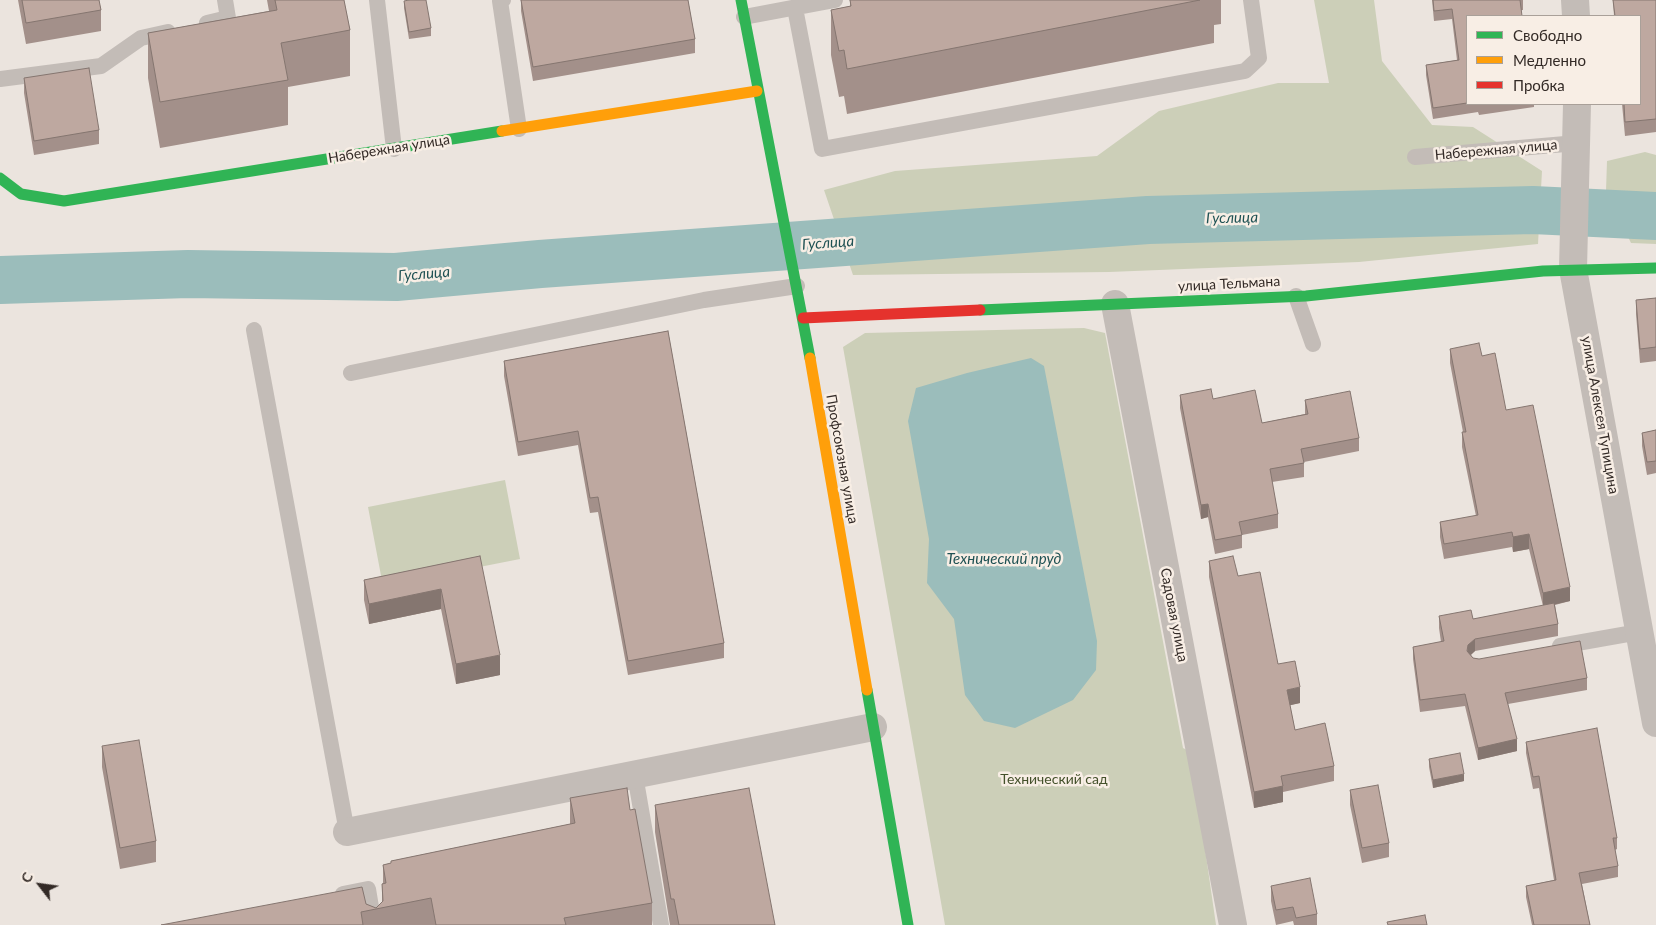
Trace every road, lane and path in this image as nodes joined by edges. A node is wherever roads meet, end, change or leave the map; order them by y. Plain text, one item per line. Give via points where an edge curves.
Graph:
1 (225, 0) edge
2 (377, 0) edge
3 (503, 0) edge
4 (741, 0) edge
5 (835, 0) edge
6 (1251, 0) edge
7 (1575, 0) edge
8 (795, 8) junction
9 (1576, 15) edge
10 (744, 17) junction
11 (0, 79) edge
12 (757, 91) junction
13 (1577, 105) edge
14 (518, 129) junction
15 (394, 149) junction
16 (1576, 153) junction
17 (1415, 157) dead end
18 (0, 178) edge
19 (1656, 268) edge
20 (1573, 269) junction
21 (796, 282) junction
22 (1296, 296) junction
23 (1115, 304) junction
24 (803, 318) junction
25 (254, 330) dead end
26 (1313, 344) dead end
27 (351, 373) dead end
28 (1639, 632) junction
29 (1541, 649) edge
30 (1656, 723) edge
31 (874, 727) junction
32 (635, 775) junction
33 (347, 832) joint
34 (329, 897) edge
35 (374, 925) edge
36 (661, 925) edge
37 (908, 925) edge
38 (1233, 925) edge

1 - 11 lane via 228,18 141,38 101,66
2 - 15 lane
3 - 14 lane via 500,1
4 - 10 street, Профсоюзная улица
5 - 8 lane
6 - 8 lane via 1259,58 1245,71 822,149
7 - 9 street
8 - 10 lane
10 - 12 street, Профсоюзная улица
12 - 14 street, Набережная улица
12 - 21 street, Профсоюзная улица
13 - 16 street, улица Алексея Тупицина
14 - 15 street, Набережная улица
15 - 18 street, Набережная улица via 64,201 21,194
16 - 17 lane, Набережная улица
16 - 20 street, улица Алексея Тупицина
19 - 20 street, улица Тельмана
20 - 22 street, улица Тельмана
20 - 28 street, улица Алексея Тупицина
21 - 24 street, Профсоюзная улица
21 - 27 lane
22 - 23 street, улица Тельмана
22 - 26 lane
23 - 24 street, улица Тельмана
23 - 38 street, Садовая улица
24 - 31 street, Профсоюзная улица
25 - 33 lane
28 - 29 lane
28 - 30 street, улица Алексея Тупицина
31 - 32 street
31 - 37 street, Профсоюзная улица
32 - 33 street
32 - 36 lane
34 - 35 lane via 368,889

